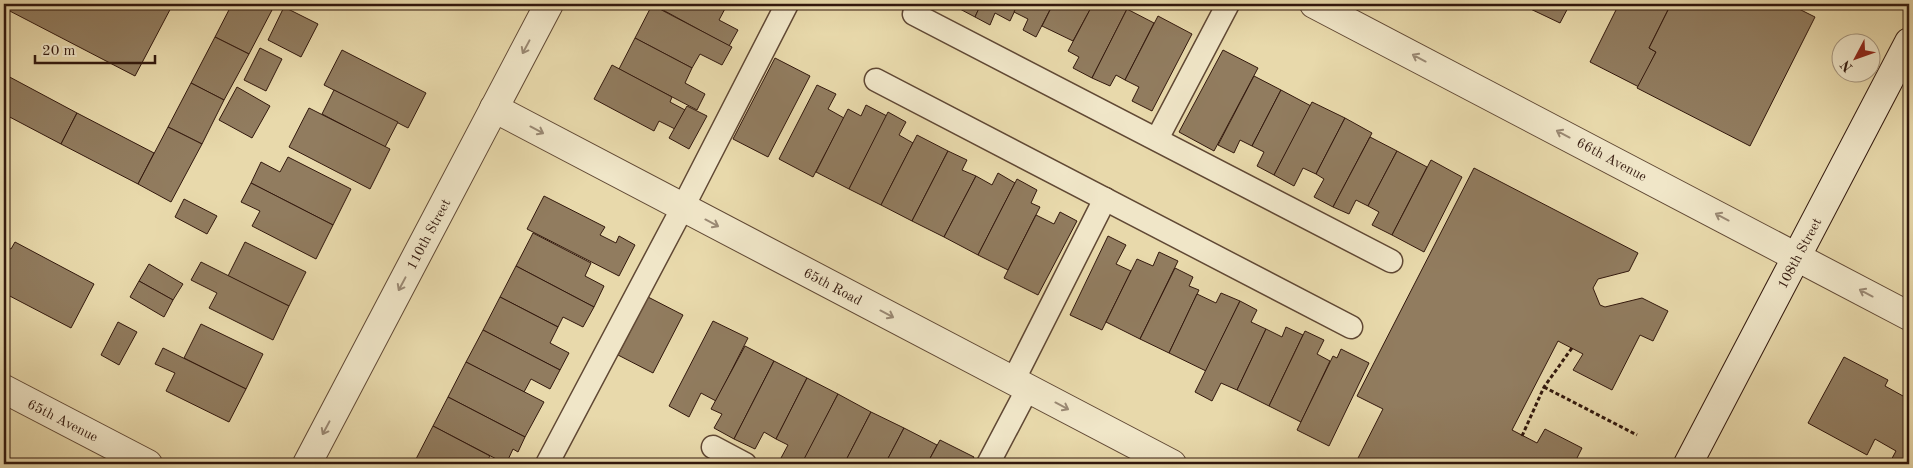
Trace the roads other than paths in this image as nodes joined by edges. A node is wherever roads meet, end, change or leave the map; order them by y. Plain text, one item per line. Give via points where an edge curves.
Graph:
1 (549, 4) edge
2 (787, 4) edge
3 (1228, 4) edge
4 (1314, 4) edge
5 (914, 14) dead end
6 (1909, 42) edge
7 (876, 80) dead end
8 (494, 108) junction
9 (1157, 139) junction
10 (1105, 199) junction
11 (683, 207) junction
12 (1797, 256) junction
13 (1391, 261) dead end
14 (1909, 316) edge
15 (1351, 327) dead end
16 (1021, 385) junction
17 (4, 389) edge
18 (713, 447) dead end
19 (148, 464) edge
20 (307, 464) edge
21 (546, 464) edge
22 (746, 464) edge
23 (988, 464) edge
24 (1172, 464) edge
25 (1688, 464) edge

1 -> 8 street, 110th Street
2 - 11 lane
3 - 9 lane
12 -> 4 street, 66th Avenue
5 - 9 lane
6 - 12 street, 108th Street
7 - 10 lane
8 -> 11 street, 65th Road
8 -> 20 street, 110th Street
9 - 13 lane
10 - 15 lane
10 - 16 lane
11 -> 16 street, 65th Road
11 - 21 lane
14 -> 12 street, 66th Avenue
12 - 25 street, 108th Street
16 - 23 lane
16 -> 24 street, 65th Road
17 - 19 street, 65th Avenue
18 - 22 lane

